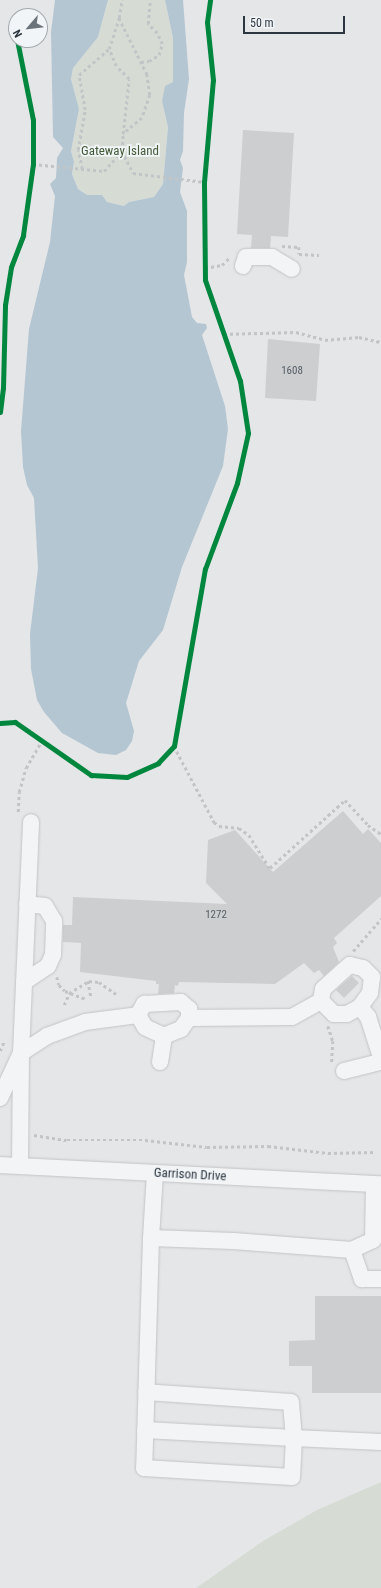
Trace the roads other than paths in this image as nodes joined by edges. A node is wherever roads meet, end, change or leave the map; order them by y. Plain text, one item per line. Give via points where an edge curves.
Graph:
1 (243, 266) dead end
2 (292, 269) dead end
3 (31, 822) dead end
4 (27, 904) junction
5 (24, 982) junction
6 (321, 1001) junction
7 (360, 1007) junction
8 (138, 1015) junction
9 (189, 1018) junction
10 (164, 1036) junction
11 (21, 1053) junction
12 (381, 1057) edge
13 (160, 1062) dead end
14 (381, 1062) edge
15 (338, 1071) road end
16 (0, 1098) edge
17 (0, 1165) edge
18 (20, 1166) junction
19 (155, 1173) junction
20 (377, 1184) edge
21 (151, 1238) junction
22 (377, 1240) edge
23 (352, 1250) junction
24 (381, 1279) edge
25 (146, 1392) junction
26 (145, 1430) junction
27 (294, 1438) junction
28 (381, 1442) edge

1 - 2 street via 246,257 272,257
3 - 4 street
4 - 5 street
4 - 5 street via 45,906 54,921 53,954 48,966
5 - 11 street
6 - 7 street via 334,1014 347,1014
6 - 7 street via 323,989 350,965 363,968 372,977 370,992
6 - 9 street via 292,1017
7 - 12 street via 368,1017
8 - 9 street via 144,1004 181,1002 189,1009
8 - 10 street via 145,1027
8 - 11 street via 84,1022 47,1036
9 - 10 street via 181,1030
10 - 13 street
11 - 16 street
11 - 18 street
14 - 15 street
17 - 18 street, Garrison Drive
18 - 19 street, Garrison Drive
19 - 20 street, Garrison Drive
19 - 21 street
20 - 22 street
21 - 23 street
21 - 25 street
22 - 23 street
23 - 24 street via 362,1279
25 - 26 street
25 - 27 street via 291,1402
26 - 27 street
26 - 27 street via 144,1468 292,1477
27 - 28 street

